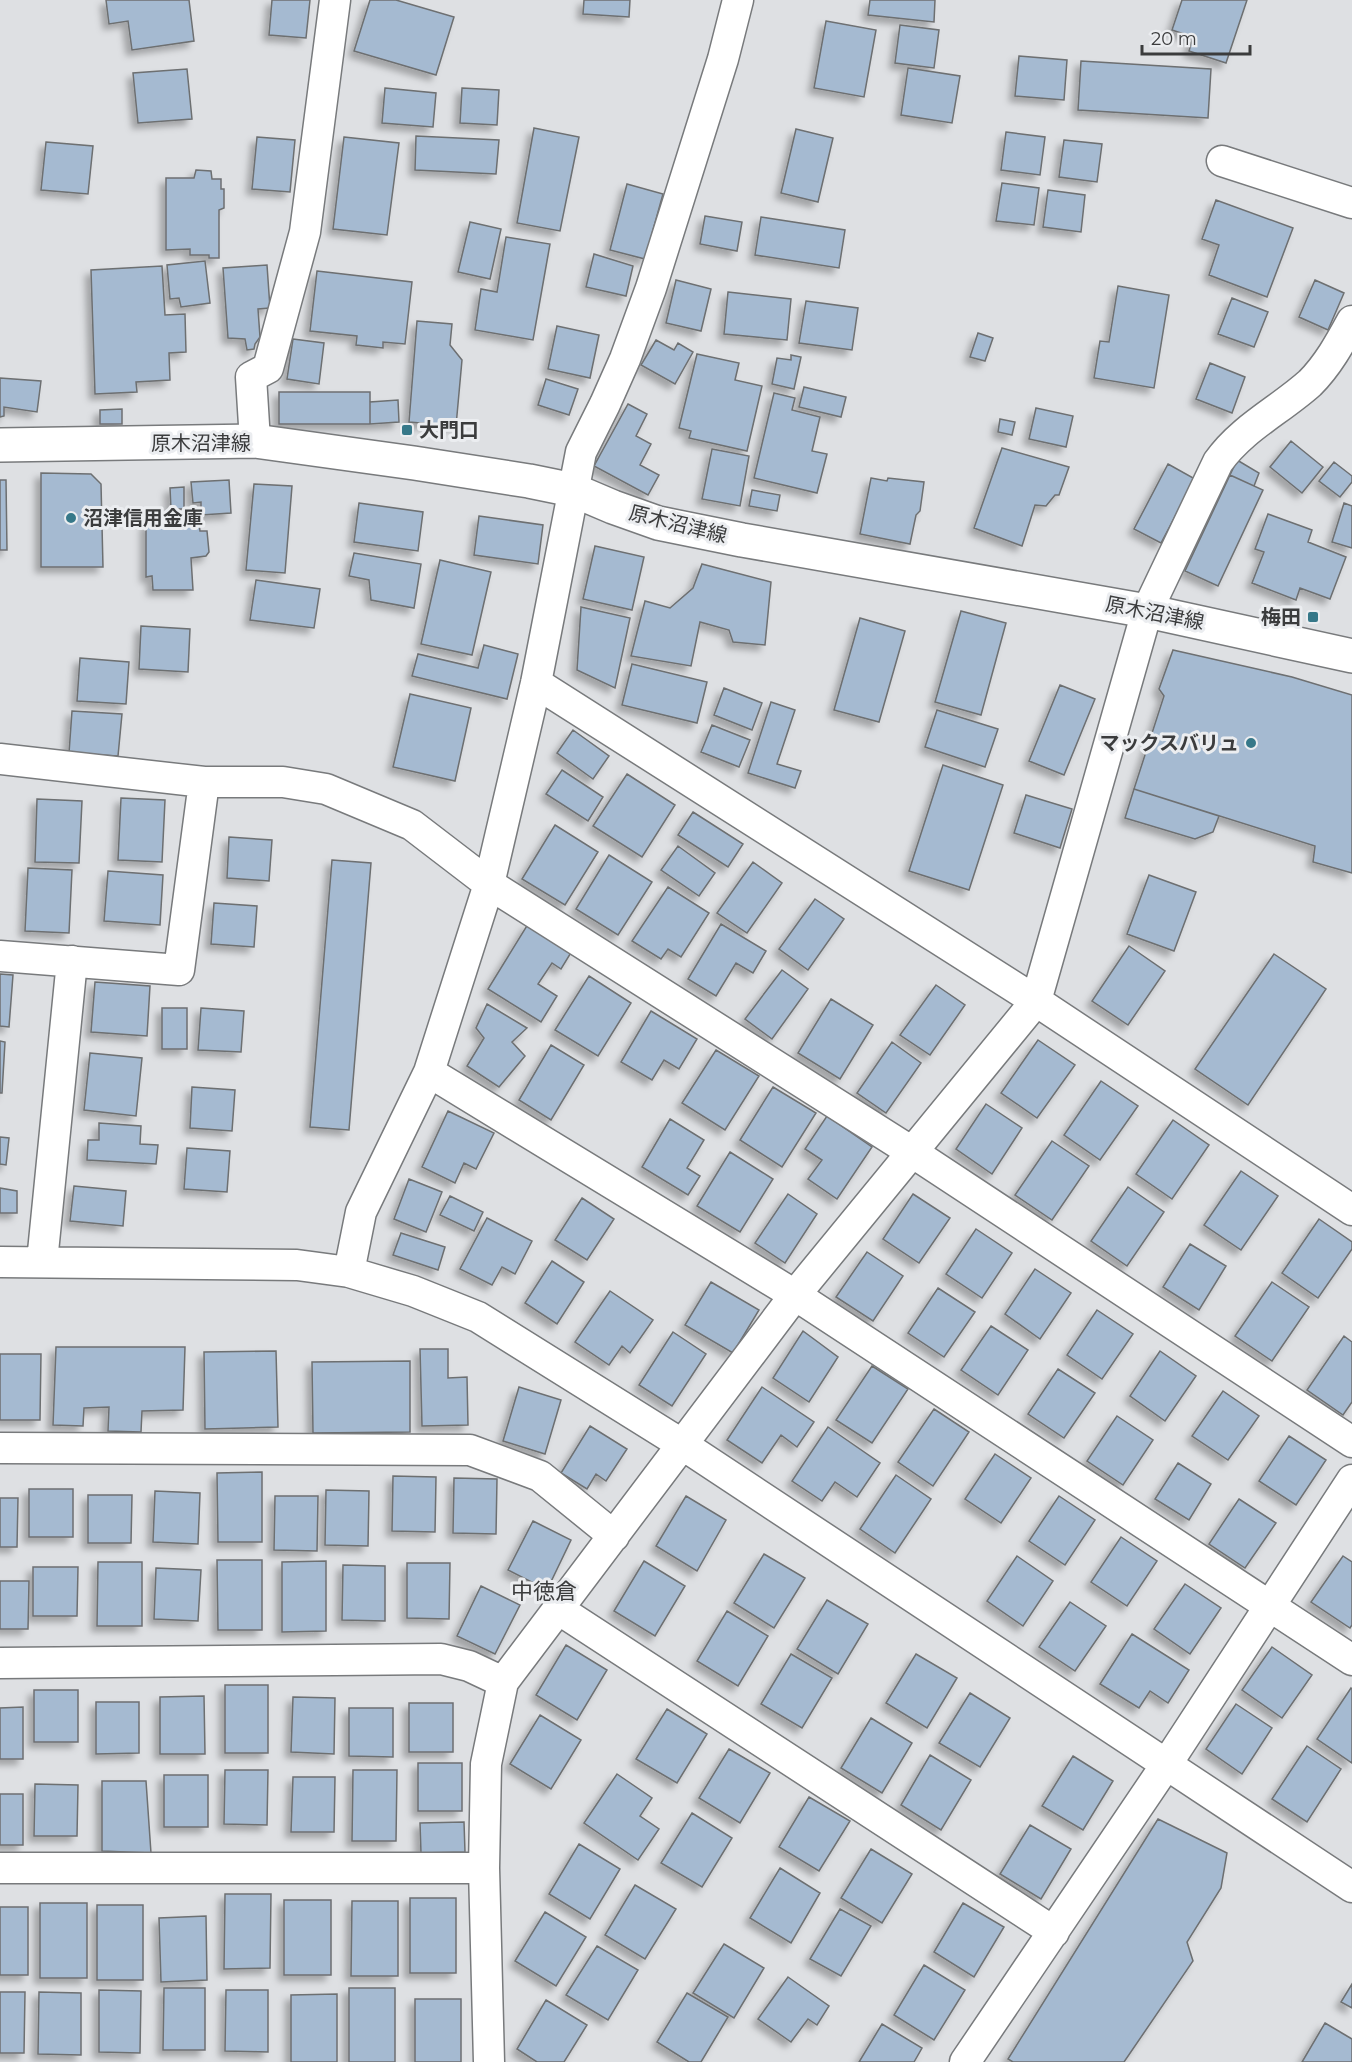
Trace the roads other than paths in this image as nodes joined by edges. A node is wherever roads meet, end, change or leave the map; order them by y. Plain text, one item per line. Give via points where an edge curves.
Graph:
1 (335, 0) edge
2 (738, 0) edge
3 (1222, 161) dead end
4 (1352, 203) edge
5 (1352, 321) edge
6 (255, 441) junction
7 (0, 445) edge
8 (573, 490) junction
9 (1147, 610) junction
10 (1352, 656) edge
11 (536, 683) junction
12 (0, 759) edge
13 (204, 783) junction
14 (489, 884) junction
15 (0, 956) edge
16 (72, 962) junction
17 (1036, 1001) junction
18 (429, 1072) junction
19 (912, 1152) junction
20 (1352, 1210) edge
21 (0, 1262) edge
22 (42, 1262) junction
23 (349, 1272) junction
24 (795, 1295) junction
25 (1352, 1442) edge
26 (683, 1445) junction
27 (0, 1448) edge
28 (1352, 1480) edge
29 (614, 1536) junction
30 (1270, 1606) junction
31 (558, 1609) junction
32 (1352, 1660) edge
33 (0, 1663) edge
34 (503, 1682) junction
35 (1166, 1765) junction
36 (0, 1868) edge
37 (484, 1868) junction
38 (1352, 1887) edge
39 (1054, 1932) junction
40 (489, 2062) edge
41 (965, 2062) edge

1 - 6 street via 305,232 268,368 251,377
2 - 8 street via 651,288 625,359 581,452
3 - 4 street
5 - 9 street via 1323,368 1293,397 1236,440 1218,462
6 - 7 main road, 原木沼津線
6 - 8 main road, 原木沼津線 via 529,480
8 - 9 main road, 原木沼津線 via 668,525
8 - 11 street
9 - 10 main road, 原木沼津線
9 - 17 street
11 - 14 street
11 - 17 street
12 - 13 street
13 - 14 street via 283,782 326,789 412,825
13 - 16 street via 179,970
14 - 18 street
14 - 19 street
15 - 16 street
16 - 22 street
17 - 19 street
17 - 20 street
18 - 23 street via 361,1212
18 - 24 street
19 - 24 street
19 - 25 street
21 - 22 street
22 - 23 street via 297,1265
23 - 26 street via 413,1291 478,1317
24 - 26 street
24 - 30 street
26 - 29 street
26 - 35 street
27 - 29 street via 470,1450 540,1476
28 - 30 street
29 - 31 street
30 - 32 street
30 - 35 street
31 - 34 street
31 - 39 street
33 - 34 street via 441,1659 469,1666
34 - 37 street via 486,1764
35 - 38 street
35 - 39 street
36 - 37 street
37 - 40 street
39 - 41 street

